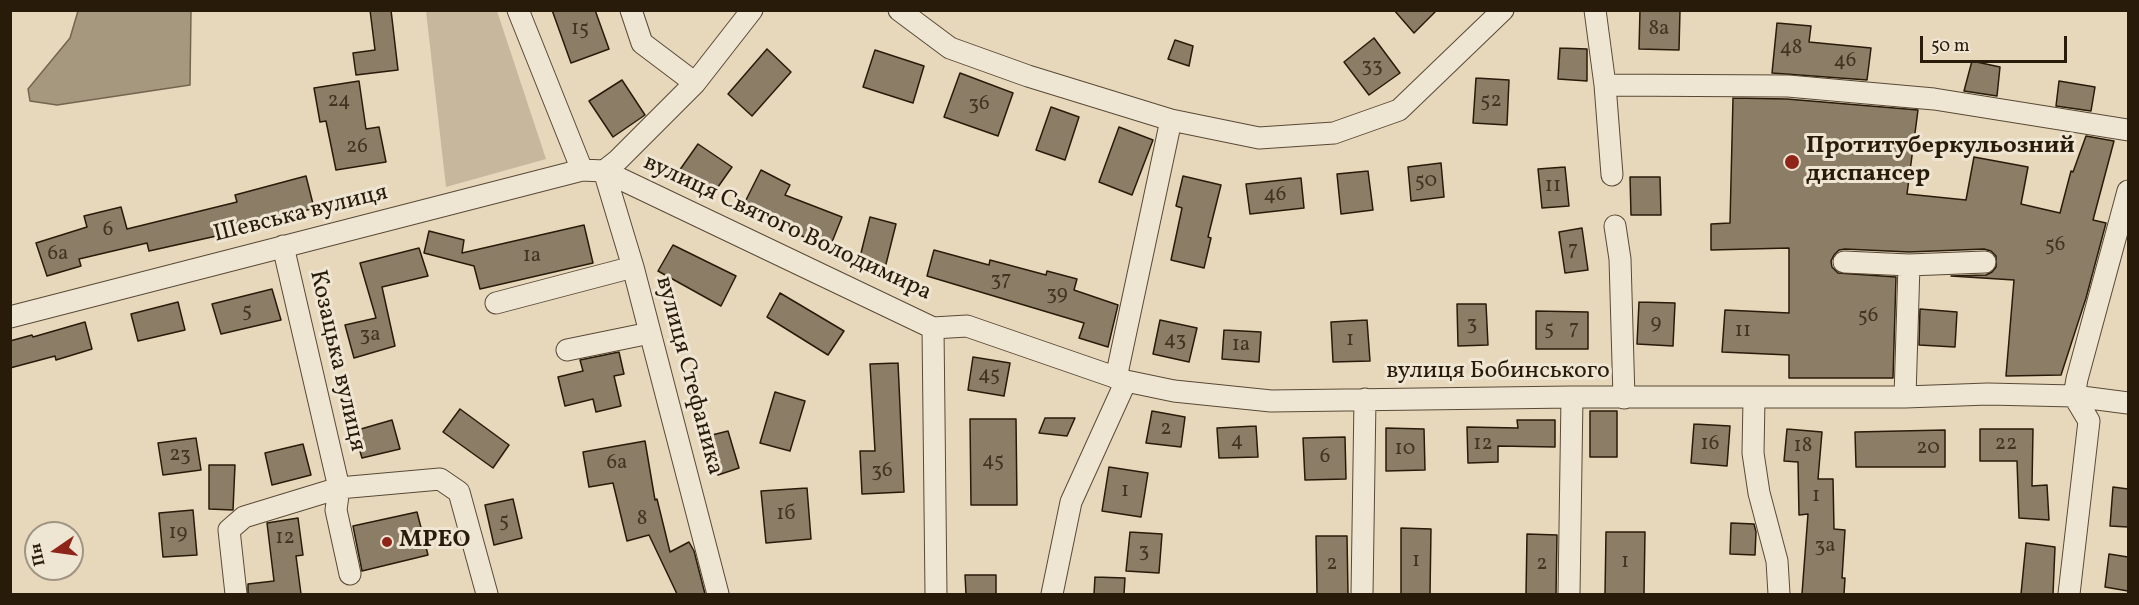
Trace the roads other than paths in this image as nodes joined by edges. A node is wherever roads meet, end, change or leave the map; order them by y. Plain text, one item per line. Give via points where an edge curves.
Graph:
1 (518, 10) edge
2 (631, 10) edge
3 (752, 10) edge
4 (898, 10) edge
5 (1503, 10) edge
6 (1595, 10) edge
7 (695, 83) junction
8 (1605, 85) junction
9 (1171, 120) junction
10 (2128, 130) edge
11 (582, 170) junction
12 (604, 171) junction
13 (1612, 175) dead end
14 (2128, 191) edge
15 (1615, 226) dead end
16 (283, 246) junction
17 (1844, 262) dead end
18 (1985, 262) dead end
19 (1909, 265) junction
20 (633, 267) junction
21 (496, 303) dead end
22 (10, 317) edge
23 (933, 328) junction
24 (650, 333) junction
25 (567, 350) dead end
26 (1121, 379) junction
27 (2074, 396) junction
28 (1572, 397) junction
29 (1905, 397) junction
30 (1624, 398) junction
31 (1365, 399) junction
32 (1754, 399) junction
33 (2128, 403) edge
34 (339, 488) junction
35 (350, 574) dead end
36 (236, 594) edge
37 (487, 594) edge
38 (718, 594) edge
39 (936, 594) edge
40 (1052, 594) edge
41 (1362, 594) edge
42 (1569, 594) edge
43 (1779, 594) edge
44 (2069, 594) edge

1 - 11 street
2 - 7 street via 642,43
3 - 7 street
4 - 9 street via 950,48
5 - 9 street via 1399,110 1335,133 1259,138
6 - 8 street
7 - 12 street
8 - 10 street via 1788,86 1934,99
8 - 13 street
9 - 26 street
11 - 12 street, Шевська вулиця
11 - 16 street, Шевська вулиця
12 - 20 street, вулиця Стефаника
12 - 23 street, вулиця Святого Володимира
14 - 27 street
15 - 30 street via 1620,259
16 - 22 street, Шевська вулиця
16 - 34 street, Козацька вулиця
17 - 19 street
18 - 19 street
19 - 29 street
20 - 21 street
20 - 24 street, вулиця Стефаника
23 - 26 street, вулиця Бобинського via 967,326
23 - 39 street, вулиця Святого Володимира
24 - 25 street
24 - 38 street, вулиця Стефаника
26 - 31 street, вулиця Бобинського via 1174,391 1271,401
26 - 40 street via 1071,502
27 - 29 street, вулиця Бобинського
27 - 33 street, вулиця Бобинського
27 - 44 street via 2089,421
28 - 30 street, вулиця Бобинського
28 - 31 street, вулиця Бобинського
28 - 42 street
29 - 32 street, вулиця Бобинського
30 - 32 street, вулиця Бобинського
31 - 41 street
32 - 43 street via 1759,493 1777,561
34 - 35 street via 336,510
34 - 36 street, Козацька вулиця via 244,517 229,530
34 - 37 street, Козацька вулиця via 441,479 459,492

